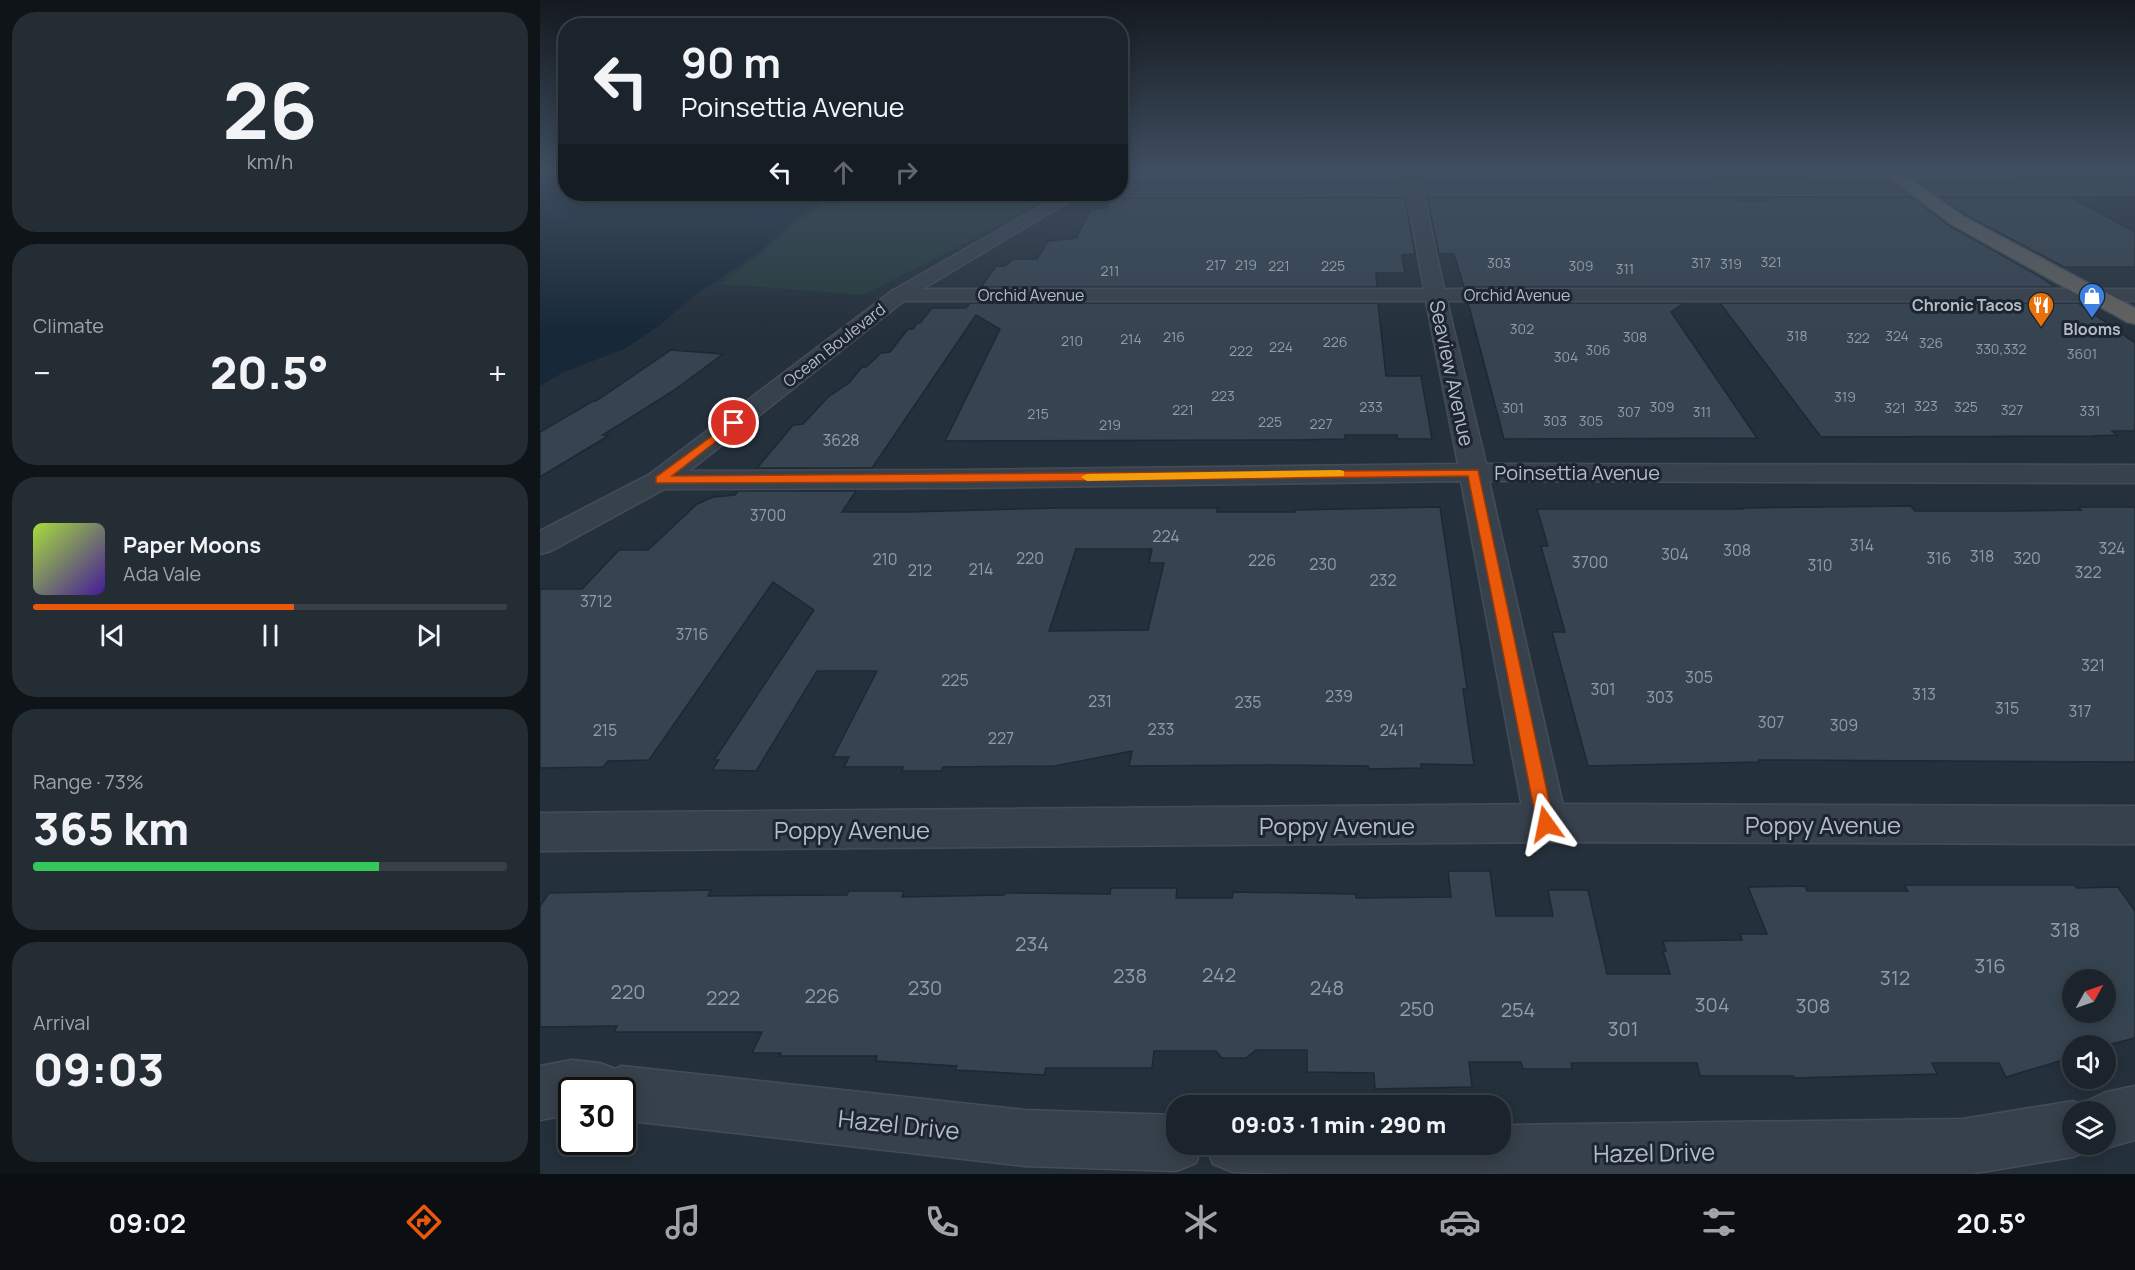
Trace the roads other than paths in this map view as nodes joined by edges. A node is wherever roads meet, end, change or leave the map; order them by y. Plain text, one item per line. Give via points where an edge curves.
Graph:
1 (1022, 224) edge
2 (1422, 224) edge
3 (1964, 224) edge
4 (2002, 224) edge
5 (1435, 294) junction
6 (899, 295) junction
7 (2094, 295) junction
8 (2134, 295) edge
9 (2135, 317) edge
10 (1473, 472) junction
11 (2135, 474) edge
12 (660, 480) junction
13 (540, 544) edge
14 (1546, 824) junction
15 (2135, 825) edge
16 (540, 832) edge
17 (558, 1090) edge
18 (540, 1093) edge
19 (636, 1095) edge
20 (2135, 1113) edge
21 (2116, 1118) edge
22 (2062, 1131) edge
23 (1166, 1143) edge
24 (1511, 1153) edge

1 - 6 street, Ocean Boulevard
2 - 5 street, Seaview Avenue
3 - 7 highway
4 - 8 highway
5 - 6 street, Orchid Avenue
5 - 7 street, Orchid Avenue
5 - 10 street, Seaview Avenue
6 - 12 street, Ocean Boulevard
7 - 8 street, Orchid Avenue
7 - 9 highway
10 - 11 street, Poinsettia Avenue
10 - 12 street, Poinsettia Avenue
10 - 14 street, Seaview Avenue
12 - 13 street, Ocean Boulevard
14 - 15 street, Poppy Avenue
14 - 16 street, Poppy Avenue
17 - 18 street
19 - 23 street, Hazel Drive via 1024,1138
20 - 21 street
22 - 24 street, Hazel Drive via 1951,1147

